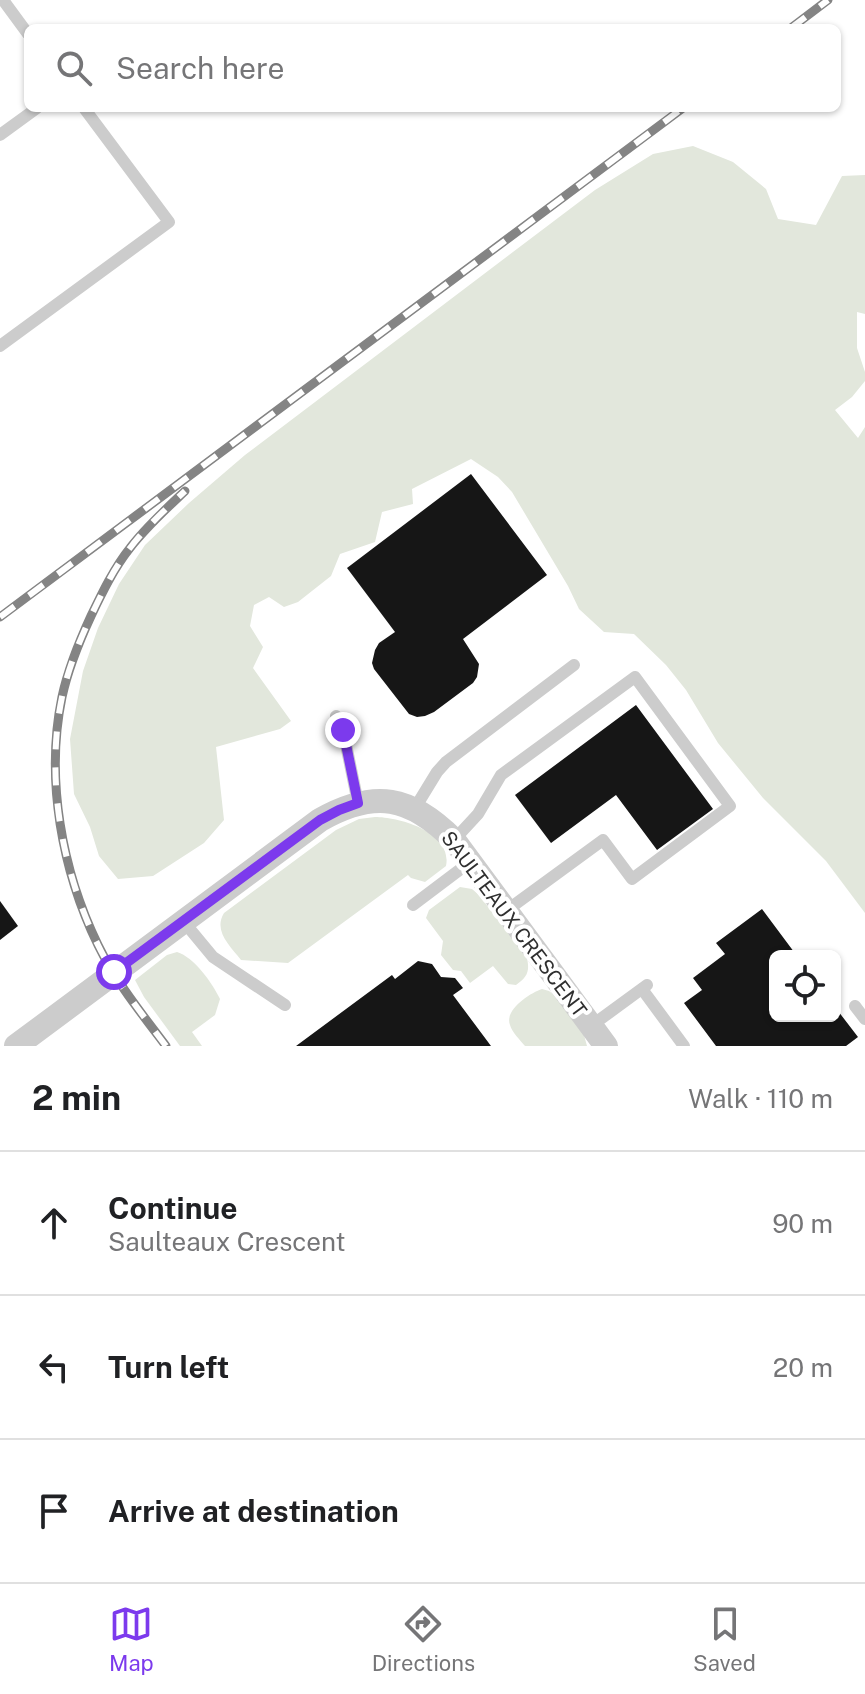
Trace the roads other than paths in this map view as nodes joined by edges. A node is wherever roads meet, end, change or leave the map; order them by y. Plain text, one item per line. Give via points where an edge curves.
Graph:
1 (3, 0) edge
2 (24, 29) edge
3 (32, 112) edge
4 (87, 112) edge
5 (0, 135) edge
6 (0, 346) edge
7 (574, 665) dead end
8 (336, 716) dead end
9 (358, 803) junction
10 (415, 808) junction
11 (454, 840) junction
12 (470, 862) junction
13 (413, 905) dead end
14 (506, 911) junction
15 (184, 922) junction
16 (285, 1005) dead end
17 (855, 1006) dead end
18 (865, 1019) edge
19 (591, 1026) junction
20 (16, 1046) edge
21 (606, 1046) edge
22 (684, 1046) edge

1 - 2 lane
3 - 5 lane
4 - 6 lane via 169,222
7 - 10 lane via 446,762
8 - 9 lane
9 - 10 street
9 - 15 street via 320,820
10 - 11 street, SAULTEAUX CRESCENT
11 - 12 street, SAULTEAUX CRESCENT
11 - 14 lane via 478,814 501,775 635,677 730,806 632,879 603,840
12 - 13 lane
12 - 14 street, SAULTEAUX CRESCENT
14 - 19 street, SAULTEAUX CRESCENT
15 - 16 lane via 213,957
15 - 20 street
17 - 18 lane
19 - 21 street, SAULTEAUX CRESCENT
19 - 22 lane via 644,987

